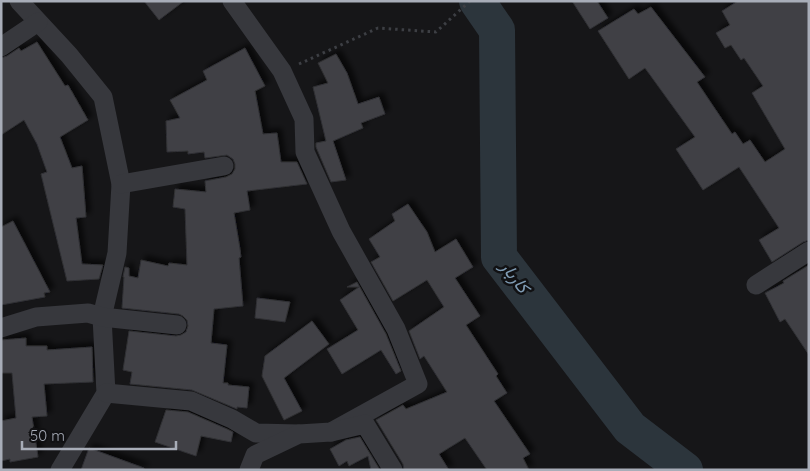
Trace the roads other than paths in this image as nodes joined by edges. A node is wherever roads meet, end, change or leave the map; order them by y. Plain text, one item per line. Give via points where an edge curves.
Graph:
1 (19, 1) edge
2 (232, 1) edge
3 (38, 22) junction
4 (1, 47) edge
5 (224, 166) dead end
6 (121, 184) junction
7 (809, 251) edge
8 (756, 285) dead end
9 (102, 317) junction
10 (177, 325) dead end
11 (1, 328) edge
12 (106, 393) junction
13 (331, 432) junction
14 (299, 434) junction
15 (60, 470) edge
16 (249, 470) edge
17 (393, 470) edge

1 - 3 street
2 - 13 street via 282,71 304,119 305,152 341,231 396,329 418,384
3 - 4 street
3 - 6 street via 103,97
5 - 6 street
6 - 9 street via 117,253
7 - 8 street
9 - 10 street
9 - 11 street via 88,313 36,317
9 - 12 street
12 - 14 street via 191,400 256,433
12 - 15 street
13 - 14 street
13 - 17 street via 365,424
14 - 16 street via 255,454

